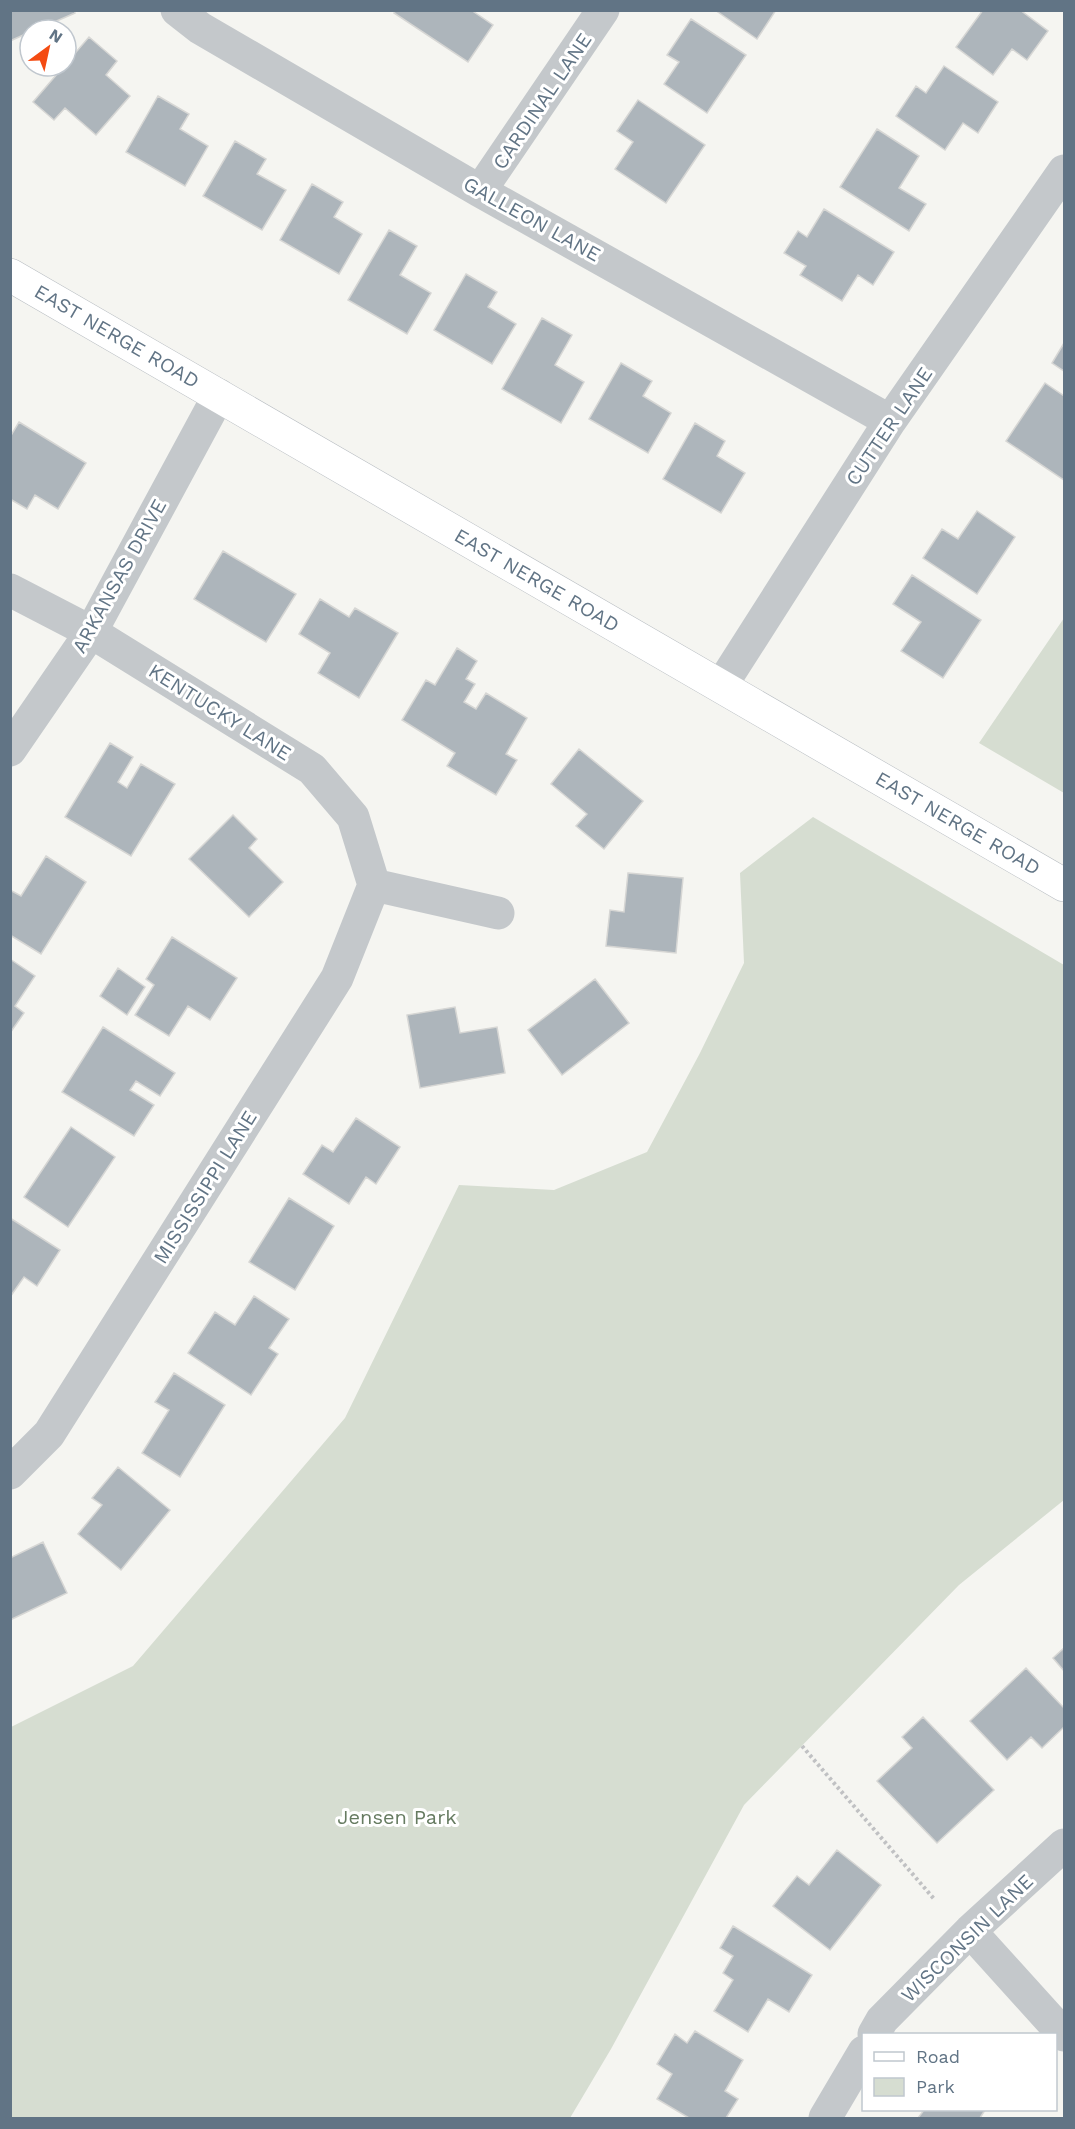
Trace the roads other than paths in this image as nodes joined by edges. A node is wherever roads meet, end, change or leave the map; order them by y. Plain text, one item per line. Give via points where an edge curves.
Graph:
1 (177, 10) edge
2 (603, 10) edge
3 (1065, 171) edge
4 (480, 191) junction
5 (10, 275) edge
6 (219, 395) junction
7 (890, 421) junction
8 (10, 590) edge
9 (91, 632) junction
10 (721, 686) junction
11 (10, 750) edge
12 (374, 885) junction
13 (1065, 885) edge
14 (498, 913) dead end
15 (10, 1473) edge
16 (1065, 1845) edge
17 (969, 1931) junction
18 (875, 2033) edge
19 (1065, 2035) edge
20 (862, 2055) edge
21 (825, 2118) edge

1 - 4 street, GALLEON LANE via 200,28
2 - 4 street, CARDINAL LANE
3 - 7 street, CUTTER LANE
4 - 7 street, GALLEON LANE
5 - 6 main road, EAST NERGE ROAD
6 - 9 street, ARKANSAS DRIVE
6 - 10 main road, EAST NERGE ROAD
7 - 10 street, CUTTER LANE
8 - 9 street, KENTUCKY LANE
9 - 11 street, ARKANSAS DRIVE
9 - 12 street, KENTUCKY LANE via 312,769 354,817
10 - 13 main road, EAST NERGE ROAD
12 - 14 street
12 - 15 street, MISSISSIPPI LANE via 337,978 49,1434
16 - 17 street, WISCONSIN LANE
17 - 18 street, WISCONSIN LANE via 882,2020
17 - 19 street
20 - 21 street

